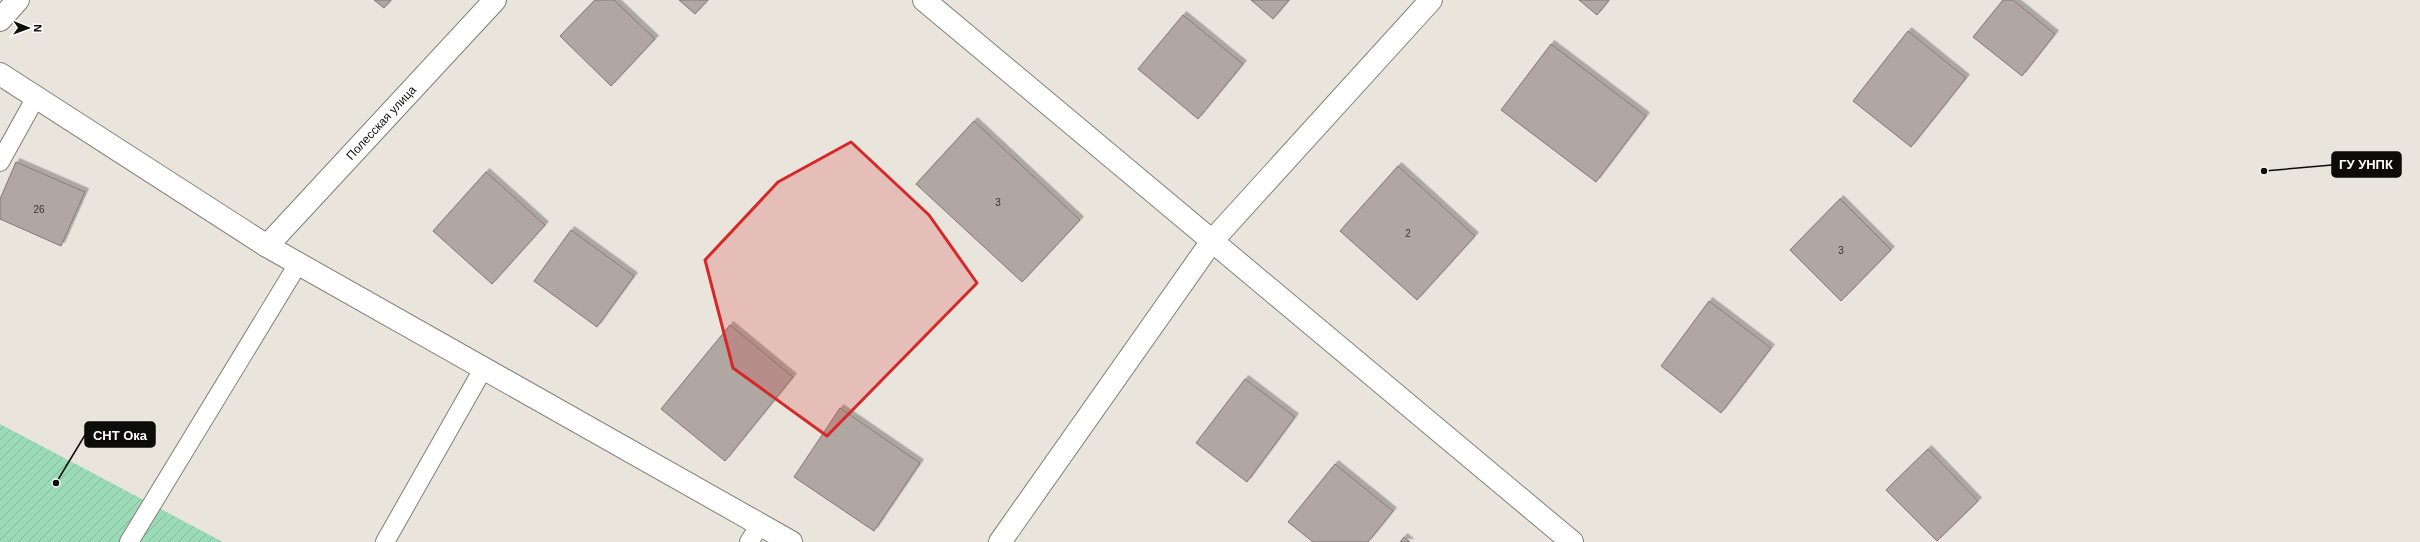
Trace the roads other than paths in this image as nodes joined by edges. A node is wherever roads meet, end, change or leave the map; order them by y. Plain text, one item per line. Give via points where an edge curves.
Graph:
1 (18, 0) edge
2 (495, 0) edge
3 (924, 0) edge
4 (1431, 0) edge
5 (0, 20) edge
6 (0, 74) edge
7 (36, 97) junction
8 (0, 162) edge
9 (1212, 241) junction
10 (267, 246) junction
11 (298, 264) junction
12 (483, 369) junction
13 (755, 533) edge
14 (129, 542) edge
15 (385, 542) edge
16 (791, 542) edge
17 (1000, 542) edge
18 (1572, 542) edge

1 - 5 street
2 - 10 street, Полесская улица
3 - 9 street
4 - 9 street
6 - 7 street
7 - 8 lane
7 - 10 street
9 - 17 street
9 - 18 street
10 - 11 street
11 - 12 street
11 - 14 lane
12 - 13 street
12 - 15 lane
13 - 16 street

